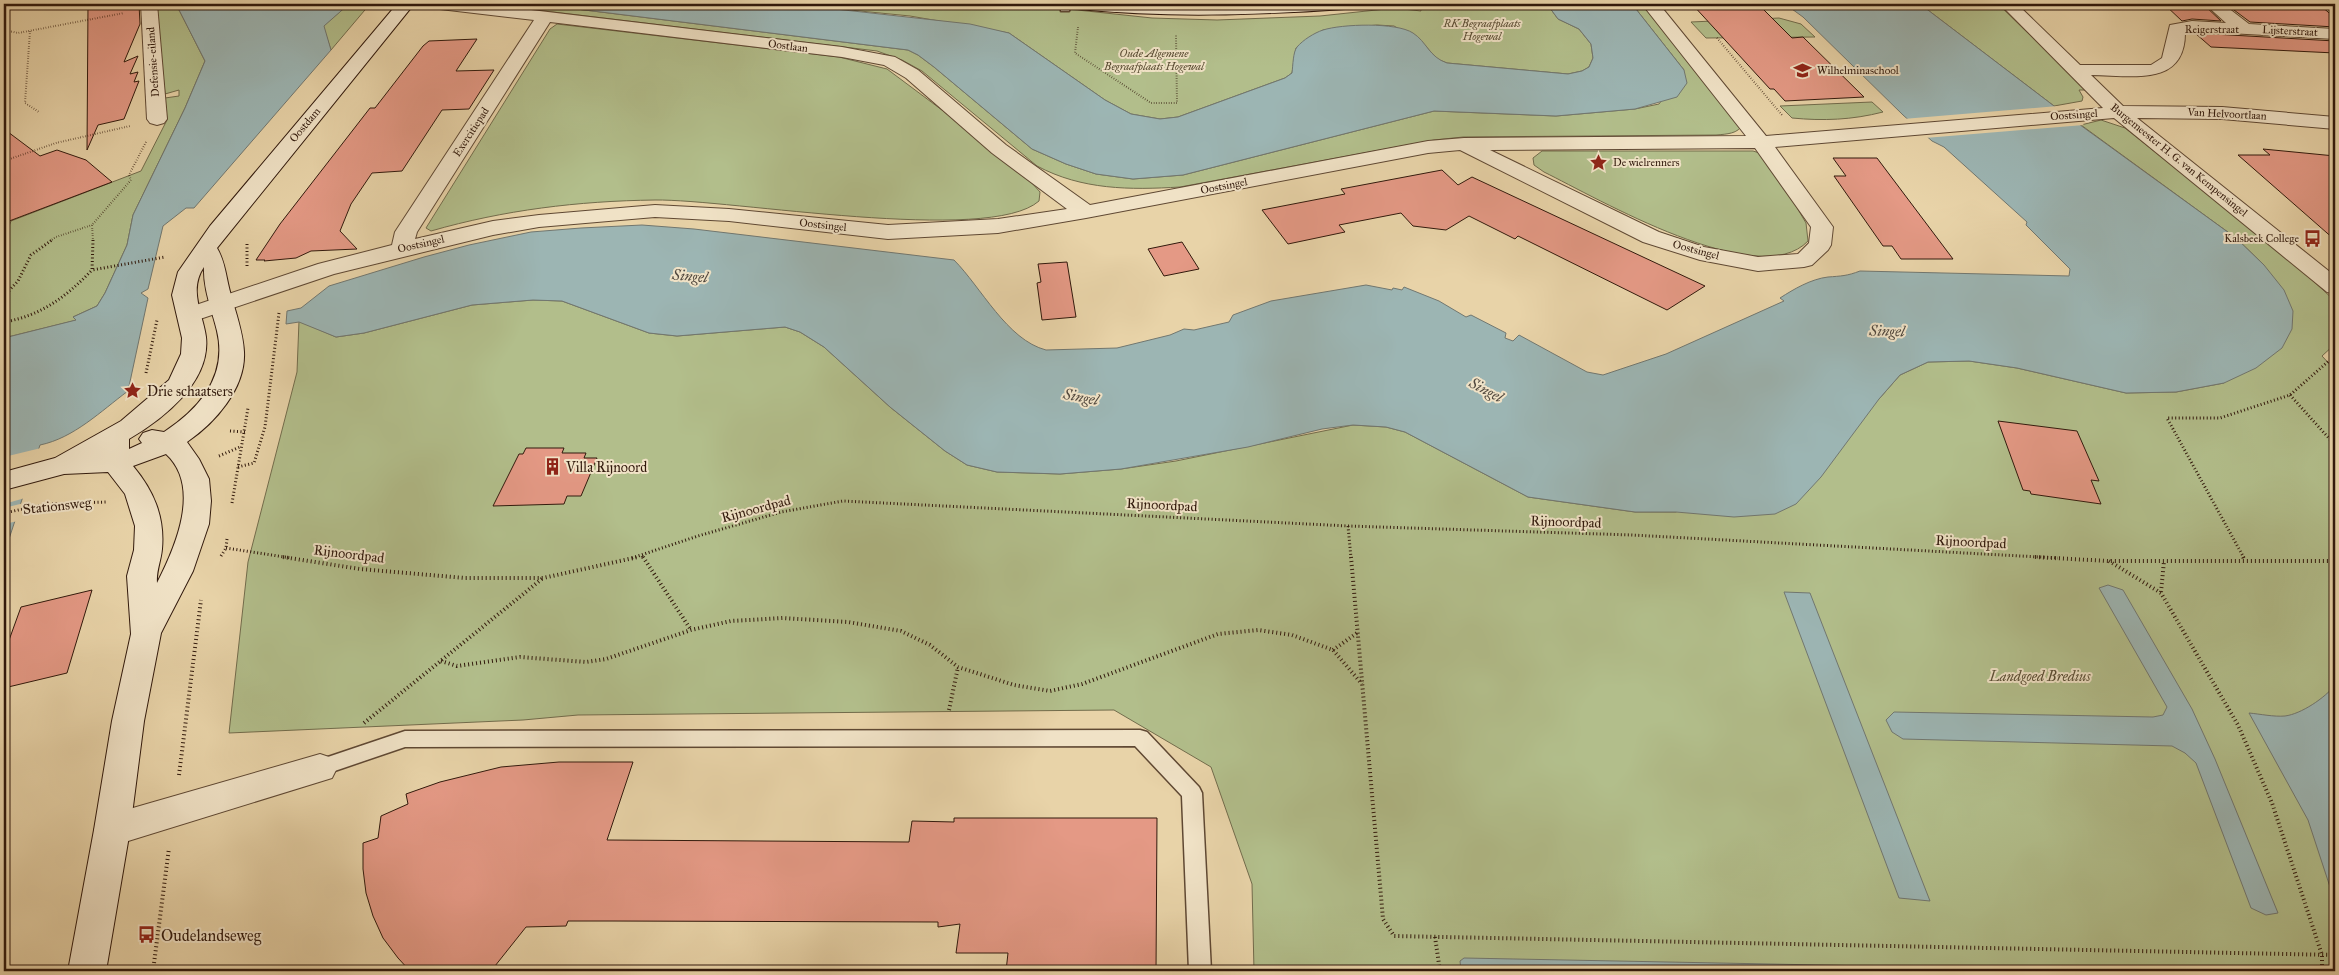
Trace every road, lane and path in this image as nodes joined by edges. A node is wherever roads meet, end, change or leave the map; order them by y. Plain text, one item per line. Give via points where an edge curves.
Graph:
1 (150, 4) edge
2 (406, 4) edge
3 (440, 4) edge
4 (1345, 4) edge
5 (1650, 4) edge
6 (2008, 4) edge
7 (2213, 4) edge
8 (2328, 4) edge
9 (2335, 4) edge
10 (1070, 5) edge
11 (127, 12) dead end
12 (545, 18) junction
13 (1084, 28) dead end
14 (1176, 29) dead end
15 (2245, 29) junction
16 (4, 30) edge
17 (30, 31) junction
18 (2335, 34) edge
19 (1717, 38) dead end
20 (2077, 70) junction
21 (39, 112) dead end
22 (2118, 112) junction
23 (158, 120) junction
24 (2335, 123) edge
25 (1801, 138) junction
26 (1761, 142) junction
27 (1464, 144) junction
28 (4, 161) edge
29 (1086, 212) junction
30 (92, 225) junction
31 (402, 248) junction
32 (207, 249) junction
33 (173, 256) dead end
34 (92, 270) junction
35 (276, 286) junction
36 (2335, 287) edge
37 (4, 296) edge
38 (222, 304) junction
39 (158, 313) dead end
40 (189, 315) junction
41 (4, 322) edge
42 (2335, 358) edge
43 (144, 379) dead end
44 (2290, 395) junction
45 (244, 432) dead end
46 (170, 441) junction
47 (2335, 444) edge
48 (115, 448) junction
49 (4, 481) edge
50 (110, 502) dead end
51 (4, 513) edge
52 (1348, 526) junction
53 (642, 556) junction
54 (2244, 559) junction
55 (2108, 561) junction
56 (2164, 561) junction
57 (2335, 561) edge
58 (217, 563) dead end
59 (543, 578) junction
60 (2161, 593) junction
61 (202, 596) dead end
62 (691, 630) junction
63 (1358, 633) junction
64 (146, 634) junction
65 (1333, 650) junction
66 (441, 661) junction
67 (958, 667) junction
68 (1362, 684) junction
69 (359, 728) dead end
70 (944, 739) junction
71 (320, 768) joint
72 (174, 812) junction
73 (112, 830) junction
74 (1435, 937) junction
75 (2322, 955) junction
76 (2335, 955) edge
77 (87, 971) edge
78 (153, 971) edge
79 (1200, 971) edge
80 (1440, 971) edge
81 (2322, 971) edge

1 - 23 street, Defensie-eiland
2 - 32 street, Oostdam via 223,224
3 - 12 street, Oostlaan
4 - 10 street via 1228,12
5 - 26 street, Oostsingel
6 - 20 street, Burgemeester H. G. van Kempensingel
7 - 15 street, Reigerstraat
8 - 9 path
11 - 17 path
12 - 29 street, Oostlaan via 842,52 889,61 912,74 998,149
12 - 31 street, Exercitiepad via 406,232
13 - 14 path via 1078,22 1075,53 1151,103 1177,103
15 - 18 street, Lijsterstraat
15 - 20 street, Reigerstraat via 2192,26 2176,29 2170,61 2154,70
16 - 17 path
17 - 21 path via 25,103
19 - 25 path
20 - 22 street, Burgemeester H. G. van Kempensingel
22 - 24 street, Van Helvoortlaan via 2222,113
22 - 25 street, Oostsingel
22 - 36 street, Burgemeester H. G. van Kempensingel
23 - 28 path via 56,143
23 - 30 path via 129,175 131,180
25 - 26 street, Oostsingel
26 - 27 street, Oostsingel
26 - 27 street, Oostsingel via 1822,227 1820,244 1804,260 1758,264 1700,253 1651,237
27 - 29 street, Oostsingel via 1428,147
29 - 31 street, Oostsingel via 998,226 888,232 729,215 656,211 539,221
30 - 34 path
30 - 37 path via 56,237 31,255 18,281
31 - 35 street, Oostsingel
32 - 38 street via 216,267 215,279
32 - 40 street, Oostdam via 189,272 184,295
33 - 34 path
34 - 41 path via 77,286 38,314
35 - 38 street, Oostsingel
35 - 45 path via 281,298 265,426 254,463 238,467
38 - 40 street, Oostsingel
38 - 46 street via 232,353 229,375 213,403 194,424
39 - 43 path
40 - 48 street, Oostdam via 194,354 186,373 179,385
42 - 44 path
44 - 47 path
44 - 54 path via 2220,418 2167,418
46 - 48 street via 142,454
46 - 64 street via 192,468 197,504 193,530 179,570
48 - 49 street
48 - 64 street via 138,491 149,526 142,576
50 - 51 path, Stationsweg via 47,504
52 - 53 path, Rijnoordpad via 842,501 781,512
52 - 55 path, Rijnoordpad via 1632,535
52 - 63 path
53 - 59 path, Rijnoordpad
53 - 62 path
54 - 56 path, Rijnoordpad
54 - 57 path, Rijnoordpad
55 - 56 path, Rijnoordpad
55 - 60 path
56 - 60 path
58 - 59 path, Rijnoordpad via 226,548 360,569 465,578
59 - 66 path
60 - 75 path via 2238,725 2272,803
61 - 72 path
62 - 66 path via 606,660 586,662 520,657 457,666
62 - 67 path via 731,621 783,618 848,622 901,631 930,645
63 - 65 path
63 - 68 path
64 - 73 street via 128,721
65 - 67 path via 1284,634 1258,630 1218,634 1082,684 1050,691
65 - 68 path
66 - 69 path
67 - 70 path
68 - 74 path via 1383,919 1394,936
70 - 71 lane via 405,739
70 - 79 lane via 1140,738 1192,793
71 - 72 street
72 - 73 street
72 - 78 path
73 - 77 street
74 - 75 path
74 - 80 path
75 - 76 path
75 - 81 path

